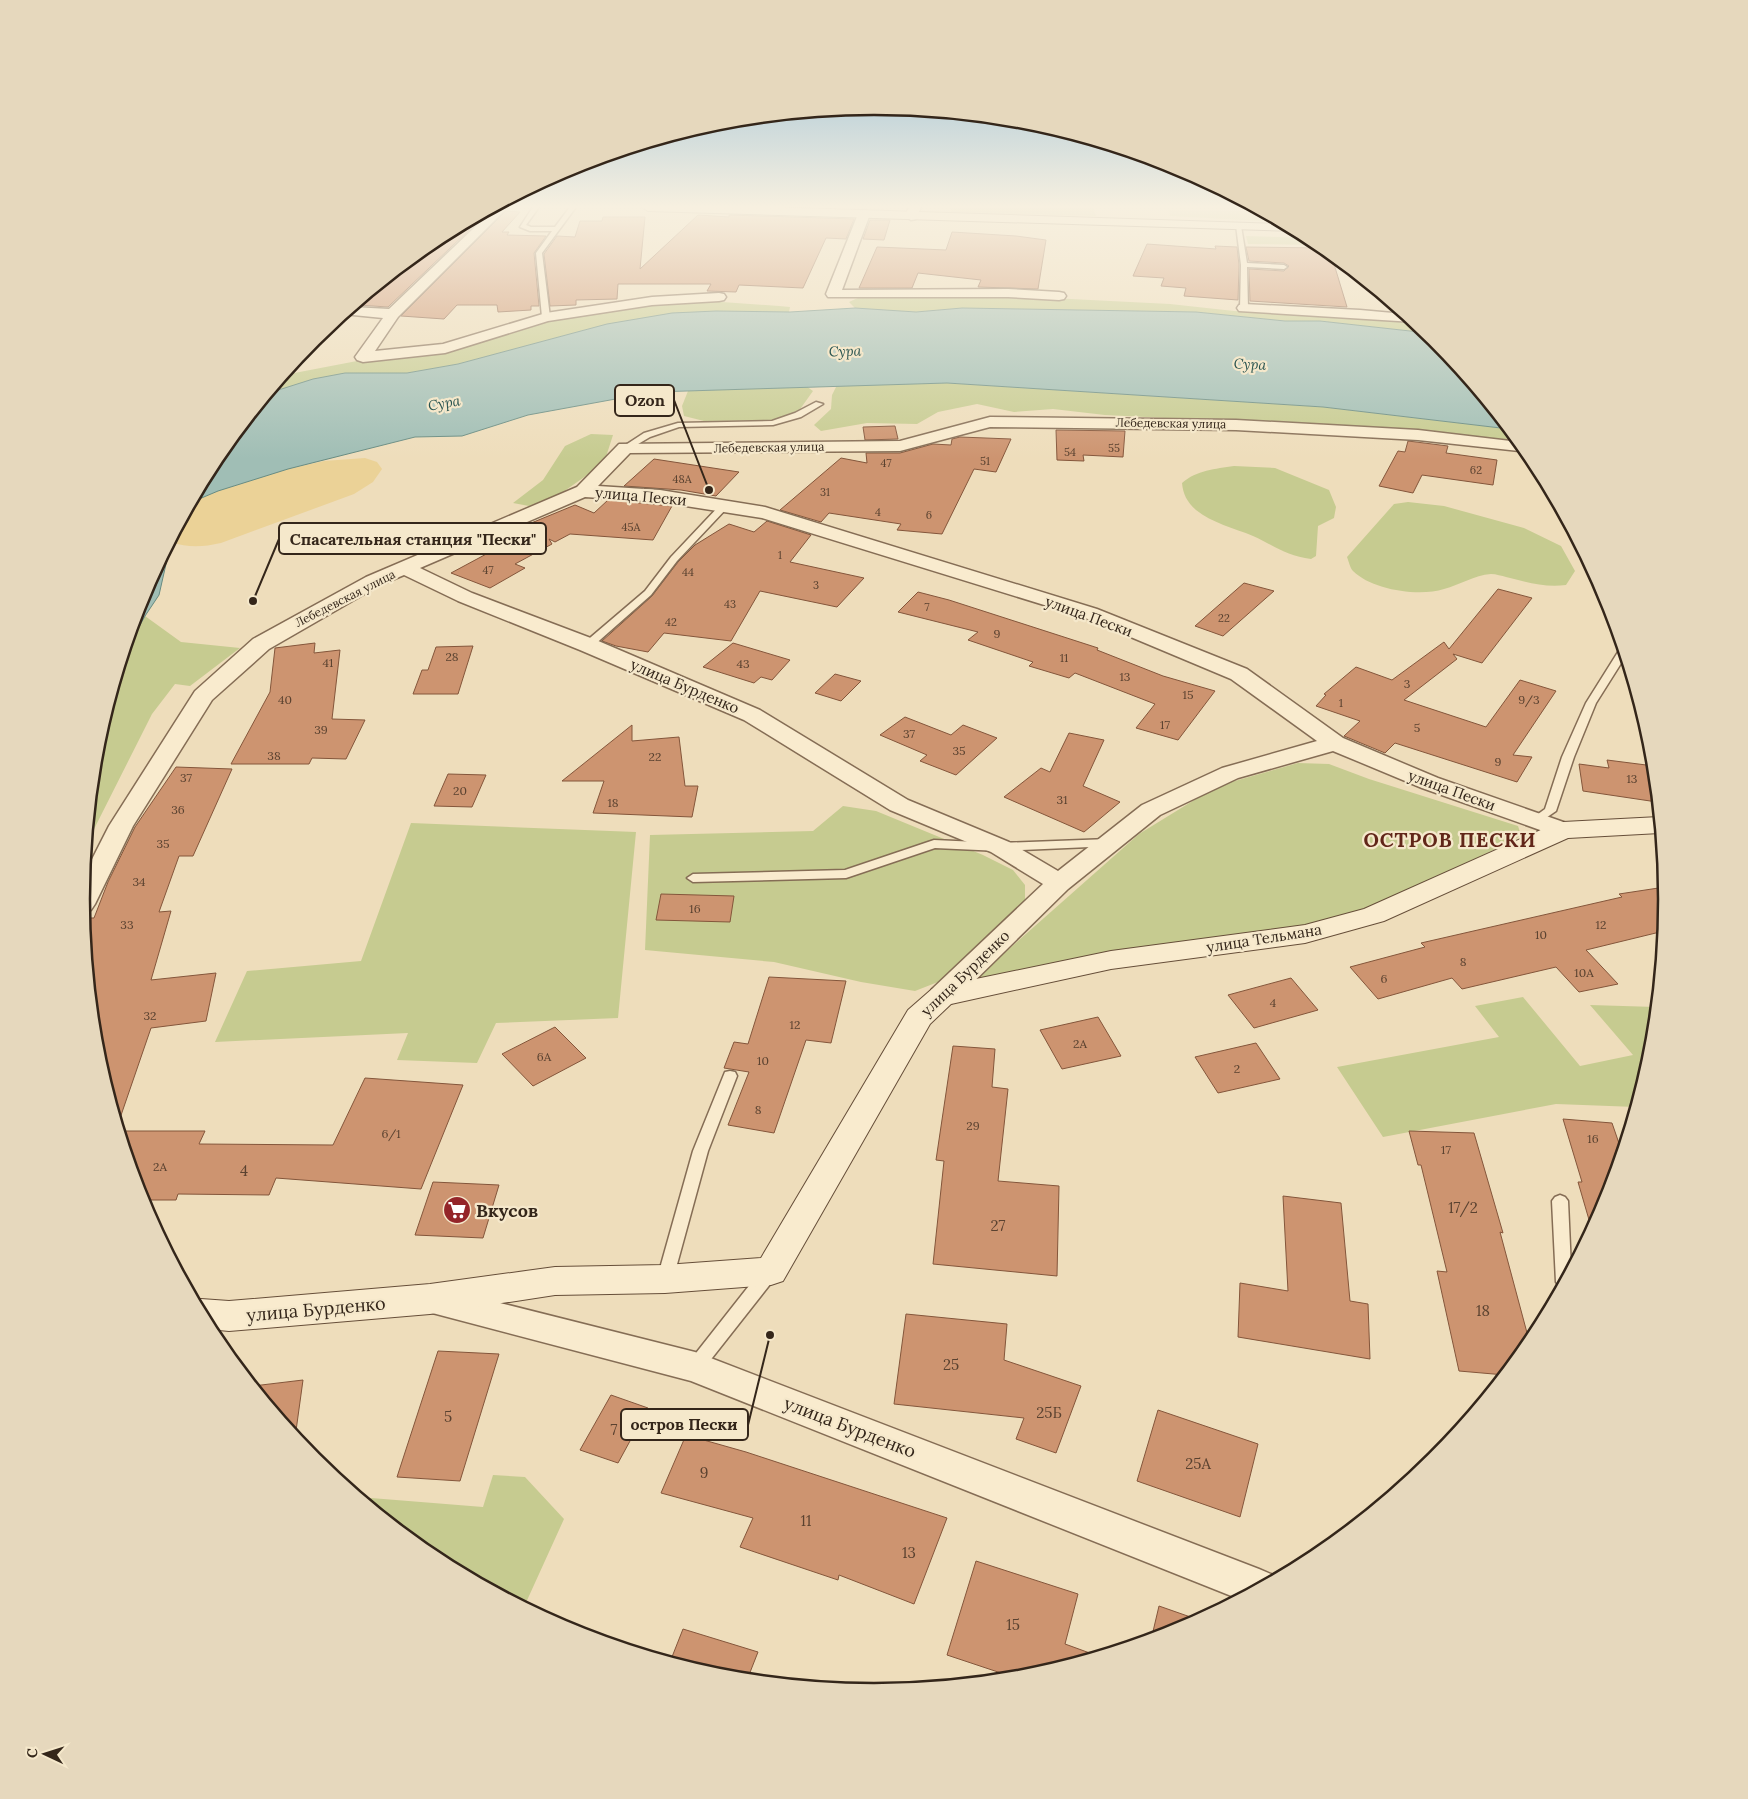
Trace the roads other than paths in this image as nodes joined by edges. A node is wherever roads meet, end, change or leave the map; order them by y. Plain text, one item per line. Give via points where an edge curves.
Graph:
1 (416, 291) edge
2 (543, 291) edge
3 (834, 291) edge
4 (1244, 291) edge
5 (1059, 296) dead end
6 (720, 298) dead end
7 (1244, 308) joint
8 (355, 312) edge
9 (393, 314) junction
10 (546, 317) junction
11 (1399, 318) edge
12 (819, 404) dead end
13 (1514, 447) edge
14 (625, 448) junction
15 (583, 491) junction
16 (724, 506) junction
17 (405, 568) junction
18 (588, 645) junction
19 (1619, 658) edge
20 (1335, 744) junction
21 (1536, 820) junction
22 (1654, 825) edge
23 (1563, 830) junction
24 (1109, 843) junction
25 (1000, 847) junction
26 (693, 878) dead end
27 (1059, 883) junction
28 (90, 887) edge
29 (942, 996) junction
30 (730, 1076) dead end
31 (1560, 1201) dead end
32 (771, 1271) junction
33 (1564, 1272) edge
34 (665, 1279) junction
35 (430, 1300) junction
36 (209, 1315) edge
37 (695, 1366) junction
38 (1253, 1585) edge

1 - 9 street
2 - 10 lane
3 - 5 street via 833,294
4 - 7 lane
6 - 10 street via 652,301
7 - 11 street
8 - 9 street
9 - 10 street via 362,357 445,348
12 - 14 lane via 773,424 678,425 647,435
13 - 14 street, Лебедевская улица via 1418,435 1236,425 990,422 900,446
14 - 15 street, Лебедевская улица
15 - 16 street, улица Пески via 660,496
15 - 17 street, Лебедевская улица
16 - 18 lane via 674,559 648,593
16 - 20 street, улица Пески via 765,513 1090,613 1240,674
17 - 18 street, улица Бурденко via 465,597
17 - 28 street, Лебедевская улица via 373,581 261,644 203,696 121,826
18 - 25 street, улица Бурденко via 752,715 899,805
19 - 21 lane via 1591,703 1550,811
20 - 21 street, улица Пески via 1430,783
20 - 24 street, улица Бурденко via 1230,772 1151,810
21 - 23 street, улица Пески
22 - 23 street, улица Тельмана
23 - 29 street, улица Тельмана via 1374,915 1306,934 1110,960
24 - 25 lane
24 - 27 street, улица Бурденко
25 - 26 lane via 934,844 846,874
25 - 27 street, улица Бурденко
27 - 29 street, улица Бурденко
29 - 32 street, улица Бурденко via 919,1017
30 - 34 lane via 715,1108 683,1205
31 - 33 lane
32 - 34 street, улица Бурденко
32 - 37 lane
34 - 35 street, улица Бурденко via 556,1281
35 - 36 street, улица Бурденко via 229,1316
35 - 37 street, улица Бурденко
37 - 38 street, улица Бурденко

